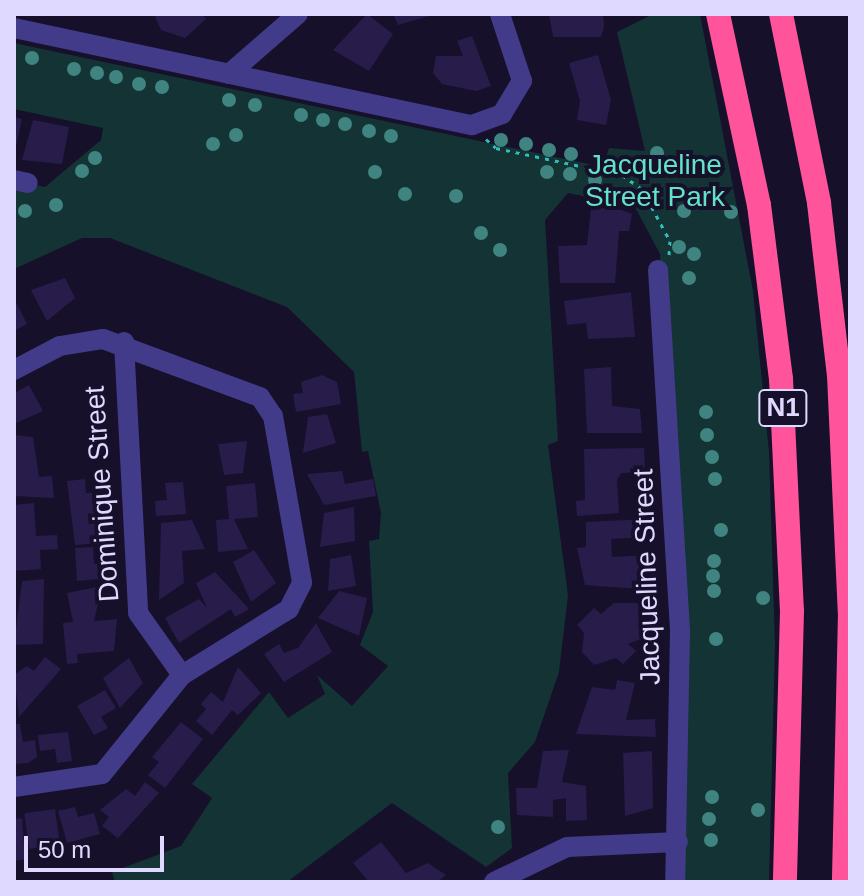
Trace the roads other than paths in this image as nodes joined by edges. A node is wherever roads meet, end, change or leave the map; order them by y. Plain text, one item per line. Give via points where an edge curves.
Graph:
1 (40, 14) edge
2 (298, 14) edge
3 (500, 14) edge
4 (718, 14) edge
5 (781, 14) edge
6 (18, 29) edge
7 (229, 74) junction
8 (658, 270) road end
9 (124, 342) junction
10 (14, 370) edge
11 (182, 675) junction
12 (14, 787) edge
13 (678, 842) junction
14 (494, 882) edge
15 (675, 882) edge
16 (785, 882) edge
17 (844, 882) edge

1 - 6 street
2 - 7 street
3 - 7 street via 522,81 502,114 472,125
4 - 16 highway, N1 via 759,205 781,379 792,611
5 - 17 highway, N1 via 819,203 839,375 850,613
6 - 7 street
8 - 13 street, Jacqueline Street via 680,632
9 - 10 street via 82,340
9 - 11 street, Dominique Street via 138,613
9 - 11 street via 265,404 297,553 296,603
11 - 12 street via 102,774
13 - 14 street via 567,847
13 - 15 street, Jacqueline Street

